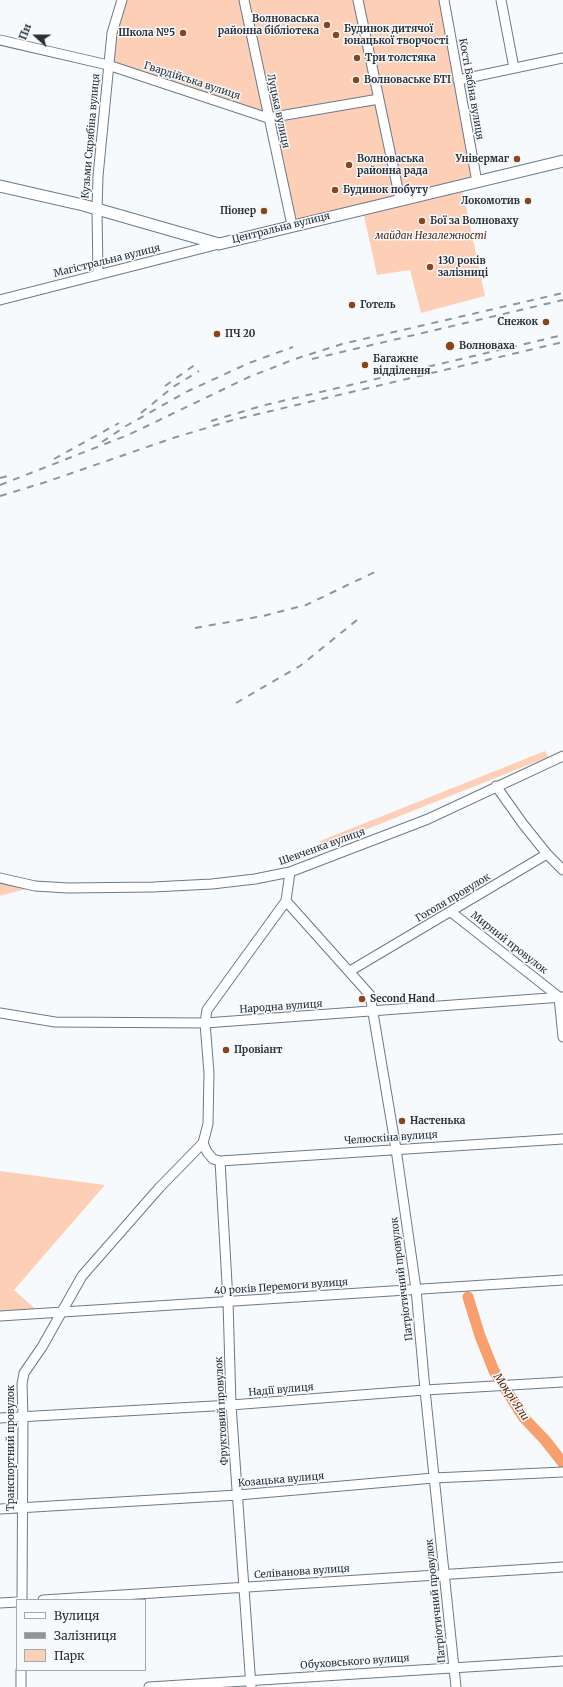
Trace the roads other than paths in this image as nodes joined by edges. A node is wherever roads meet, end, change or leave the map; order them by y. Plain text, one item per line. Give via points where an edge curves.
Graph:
1 (122, 0) edge
2 (244, 0) edge
3 (358, 0) edge
4 (444, 0) edge
5 (501, 0) edge
6 (0, 40) edge
7 (563, 58) edge
8 (108, 65) junction
9 (514, 68) junction
10 (458, 80) junction
11 (379, 99) junction
12 (268, 118) junction
13 (563, 161) edge
14 (477, 182) junction
15 (0, 186) edge
16 (400, 199) junction
17 (97, 210) junction
18 (292, 225) junction
19 (218, 244) junction
20 (98, 275) junction
21 (0, 300) edge
22 (563, 756) edge
23 (496, 786) junction
24 (547, 854) junction
25 (563, 870) edge
26 (290, 872) junction
27 (0, 878) edge
28 (286, 901) junction
29 (451, 912) junction
30 (350, 971) junction
31 (561, 997) edge
32 (373, 1011) junction
33 (0, 1013) edge
34 (205, 1023) junction
35 (563, 1037) edge
36 (563, 1139) edge
37 (203, 1143) junction
38 (396, 1149) junction
39 (220, 1161) junction
40 (563, 1280) edge
41 (416, 1289) junction
42 (228, 1301) junction
43 (61, 1312) junction
44 (0, 1316) edge
45 (563, 1382) edge
46 (424, 1390) junction
47 (232, 1405) junction
48 (23, 1416) junction
49 (0, 1418) edge
50 (563, 1472) edge
51 (434, 1478) junction
52 (238, 1495) junction
53 (22, 1508) junction
54 (0, 1509) edge
55 (563, 1566) edge
56 (444, 1574) junction
57 (244, 1587) junction
58 (22, 1599) edge
59 (58, 1599) edge
60 (16, 1602) edge
61 (0, 1603) edge
62 (563, 1661) edge
63 (454, 1667) junction
64 (21, 1671) edge
65 (251, 1684) edge
66 (21, 1687) edge
67 (149, 1687) edge
68 (456, 1687) edge

1 - 8 street, Кузьми Скрябіна вулиця via 112,33
2 - 12 street, Луцька вулиця
3 - 11 street
4 - 10 street, Кості Бабіна вулиця
5 - 9 street
6 - 8 street, Гвардійська вулиця
7 - 9 street
8 - 12 street, Гвардійська вулиця
8 - 17 street, Кузьми Скрябіна вулиця
9 - 10 street
10 - 14 street, Кості Бабіна вулиця
11 - 12 street, Гвардійська вулиця
11 - 16 street
12 - 18 street, Луцька вулиця
13 - 14 main road, Центральна вулиця
14 - 16 main road, Центральна вулиця
15 - 17 main road, Центральна вулиця
16 - 18 main road, Центральна вулиця
17 - 19 main road, Центральна вулиця
17 - 20 street, Кузьми Скрябіна вулиця
18 - 19 main road, Центральна вулиця
19 - 20 street, Магістральна вулиця
20 - 21 street, Магістральна вулиця
22 - 23 street, Шевченка вулиця
23 - 24 street
23 - 26 street, Шевченка вулиця via 428,819
24 - 25 street
24 - 29 street, Гоголя провулок
26 - 27 street, Шевченка вулиця via 212,884 153,887 68,888 35,886
26 - 28 street
28 - 30 street, Патріотичний провулок
28 - 34 street via 207,1010
29 - 30 street, Гоголя провулок
29 - 31 street, Мирний провулок
30 - 32 street, Патріотичний провулок via 370,995
31 - 32 street, Народна вулиця
31 - 35 street
32 - 34 street, Народна вулиця
32 - 38 street, Патріотичний провулок
33 - 34 street, Народна вулиця via 55,1022
34 - 37 street via 209,1073 208,1124
36 - 38 street, Челюскіна вулиця
37 - 39 street via 213,1159
37 - 43 street, Транспортний провулок via 160,1187 82,1276
38 - 39 street, Челюскіна вулиця
38 - 41 street, Патріотичний провулок
39 - 42 street, Фруктовий провулок
40 - 41 street, 40 років Перемоги вулиця
41 - 42 street, 40 років Перемоги вулиця
41 - 46 street, Патріотичний провулок
42 - 43 street, 40 років Перемоги вулиця
42 - 47 street, Фруктовий провулок
43 - 44 street, 40 років Перемоги вулиця
43 - 48 street, Транспортний провулок via 24,1373
45 - 46 street, Надії вулиця
46 - 47 street, Надії вулиця
46 - 51 street, Патріотичний провулок
47 - 48 street, Надії вулиця
47 - 52 street, Фруктовий провулок
48 - 49 street, Надії вулиця
48 - 53 street, Транспортний провулок
50 - 51 street, Козацька вулиця
51 - 52 street, Козацька вулиця
51 - 56 street, Патріотичний провулок
52 - 53 street, Козацька вулиця
52 - 57 street, Фруктовий провулок
53 - 54 street, Козацька вулиця
53 - 58 street, Транспортний провулок
55 - 56 street, Селіванова вулиця
56 - 57 street, Селіванова вулиця
56 - 63 street, Патріотичний провулок
57 - 59 street, Селіванова вулиця
57 - 65 street, Фруктовий провулок
60 - 61 street
62 - 63 street, Обуховського вулиця
63 - 65 street, Обуховського вулиця
63 - 68 street, Патріотичний провулок
64 - 66 street
65 - 67 street, Обуховського вулиця

